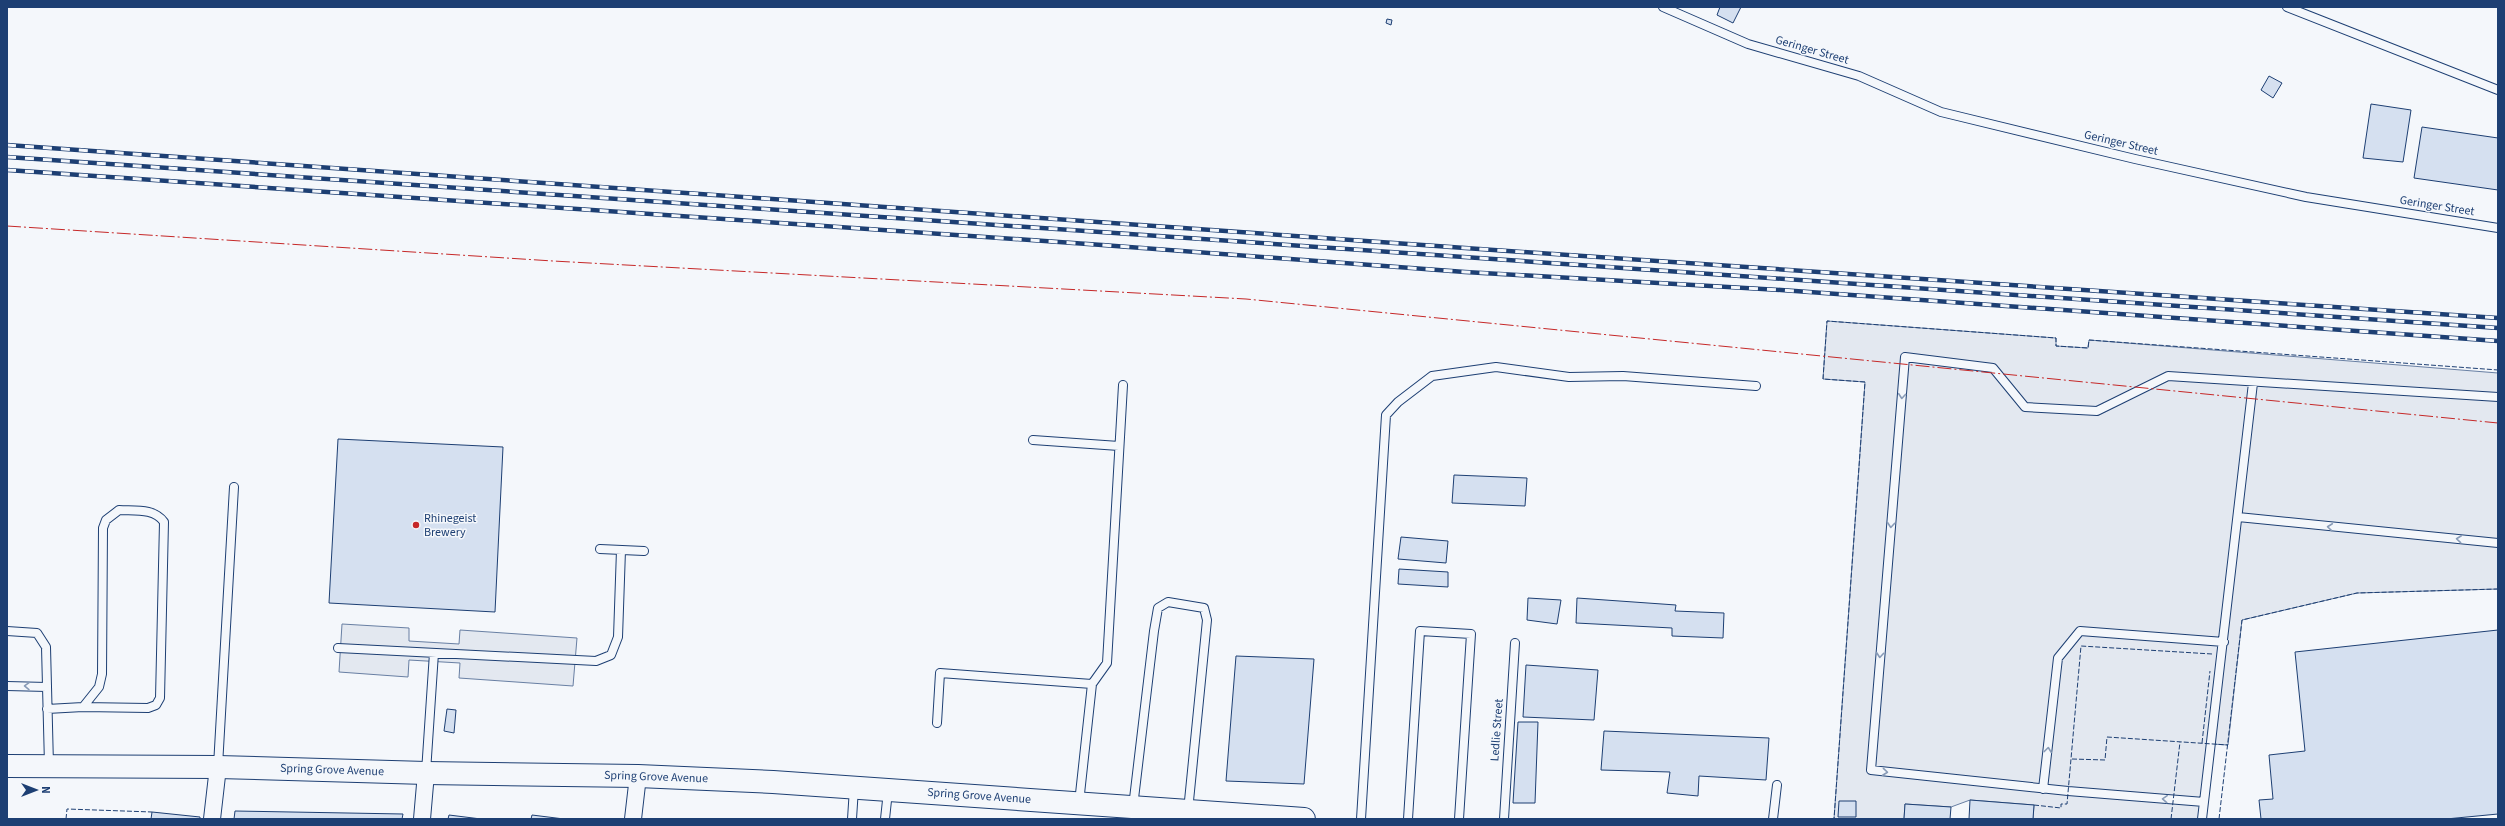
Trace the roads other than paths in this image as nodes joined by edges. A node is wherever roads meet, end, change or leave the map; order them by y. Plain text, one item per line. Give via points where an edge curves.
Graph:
1 (1663, 7) edge
2 (2288, 7) edge
3 (2498, 90) edge
4 (2498, 228) edge
5 (2253, 383) junction
6 (1123, 385) dead end
7 (1756, 386) dead end
8 (2498, 397) edge
9 (1033, 440) dead end
10 (1119, 446) junction
11 (234, 487) dead end
12 (2238, 517) junction
13 (2498, 543) edge
14 (600, 549) dead end
15 (621, 550) junction
16 (644, 550) dead end
17 (7, 631) edge
18 (2224, 642) junction
19 (1515, 643) dead end
20 (338, 648) dead end
21 (434, 653) junction
22 (1092, 684) junction
23 (7, 686) edge
24 (47, 687) junction
25 (83, 707) junction
26 (48, 709) junction
27 (937, 723) dead end
28 (7, 766) edge
29 (49, 766) junction
30 (218, 767) junction
31 (426, 773) junction
32 (638, 776) junction
33 (1777, 785) dead end
34 (854, 787) junction
35 (2043, 789) junction
36 (888, 790) junction
37 (2204, 802) junction
38 (1079, 804) junction
39 (1133, 808) junction
40 (1188, 812) junction
41 (212, 819) edge
42 (422, 819) edge
43 (633, 819) edge
44 (852, 819) edge
45 (885, 819) edge
46 (1304, 819) edge
47 (1361, 819) edge
48 (1408, 819) edge
49 (1459, 819) edge
50 (1504, 819) edge
51 (1773, 819) edge
52 (2202, 819) edge

1 - 4 lane, Geringer Street via 1748,44 1859,76 1949,114 2306,197
2 - 3 lane
5 - 8 lane
5 - 12 lane
5 -> 35 lane via 2168,376 2097,411 2025,407 1993,368 1905,357 1871,770
6 - 10 lane
7 - 47 lane via 1623,376 1569,377 1496,367 1432,376 1390,410 1386,415
9 - 10 lane
10 - 22 lane via 1107,663
11 - 30 lane
13 -> 12 lane
12 - 18 lane
14 - 15 lane
15 - 16 lane
15 - 21 lane via 618,637 611,655 596,661
17 - 24 lane via 37,633 46,647
35 -> 18 lane via 2058,658 2080,631
18 - 37 lane
19 - 50 lane, Ledlie Street
20 - 21 lane
21 - 31 lane
22 - 27 lane via 940,673
22 - 38 lane
24 -> 23 lane
24 - 26 lane
25 - 25 lane via 99,687 102,674 103,528 106,520 119,510 152,512 159,515 164,522 160,698 156,706 148,708
25 - 26 lane
26 - 29 lane
28 - 29 main road, Spring Grove Avenue
29 - 30 main road, Spring Grove Avenue
30 - 31 main road, Spring Grove Avenue
30 - 41 street
31 - 32 main road, Spring Grove Avenue
31 - 42 street
32 - 34 main road, Spring Grove Avenue
32 - 43 street
33 - 51 lane
34 - 36 main road, Spring Grove Avenue
34 - 44 lane
37 -> 35 lane
36 - 38 main road, Spring Grove Avenue
36 - 45 lane
37 - 52 lane
38 - 39 main road, Spring Grove Avenue
39 - 40 main road, Spring Grove Avenue
39 - 40 lane via 1154,631 1158,608 1168,602 1204,608 1207,620
40 - 46 main road, Spring Grove Avenue
48 - 49 lane via 1420,631 1471,634

